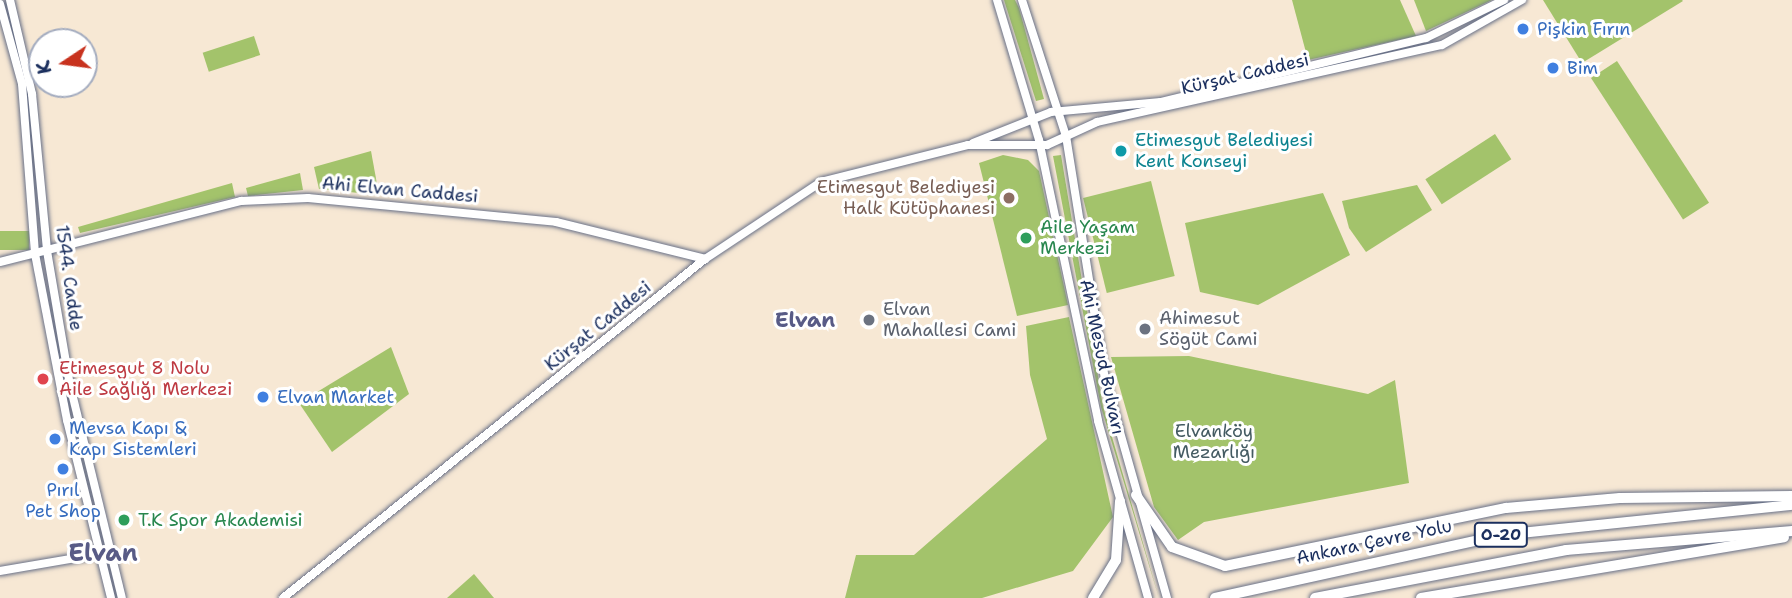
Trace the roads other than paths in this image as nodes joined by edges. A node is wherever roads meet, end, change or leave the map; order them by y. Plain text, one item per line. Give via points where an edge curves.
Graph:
1 (10, 0) edge
2 (997, 0) edge
3 (1022, 0) edge
4 (1504, 0) edge
5 (1522, 0) edge
6 (0, 4) edge
7 (1059, 111) junction
8 (1033, 119) junction
9 (1066, 136) junction
10 (968, 145) junction
11 (1041, 146) junction
12 (47, 251) junction
13 (35, 254) junction
14 (705, 259) junction
15 (0, 262) edge
16 (1136, 495) junction
17 (1792, 496) edge
18 (1120, 501) junction
19 (1792, 505) edge
20 (1792, 533) edge
21 (99, 554) junction
22 (0, 571) edge
23 (111, 598) edge
24 (121, 598) edge
25 (283, 598) edge
26 (1093, 598) edge
27 (1148, 598) edge
28 (1167, 598) edge
29 (1215, 598) edge
30 (1315, 598) edge
31 (1421, 598) edge

1 - 12 main road, 1544. Cadde via 32,94
2 - 8 main road, Ahi Mesud Bulvarı
3 - 7 main road, Ahi Mesud Bulvarı
4 - 7 main road, Kürşat Caddesi via 1426,38 1161,102
5 - 9 main road, Kürşat Caddesi via 1442,45 1097,122
6 - 13 main road, 1544. Cadde via 23,97
7 - 8 main road, Kürşat Caddesi
7 - 9 main road, Ahi Mesud Bulvarı
8 - 10 main road, Kürşat Caddesi
8 - 11 main road, Ahi Mesud Bulvarı
9 - 11 main road, Kürşat Caddesi
9 - 16 main road, Ahi Mesud Bulvarı via 1104,379
10 - 11 main road, Kürşat Caddesi
10 - 14 main road, Kürşat Caddesi via 821,182
11 - 18 main road, Ahi Mesud Bulvarı
12 - 13 main road, Ahi Elvan Caddesi
12 - 14 main road, Ahi Elvan Caddesi via 241,201 309,198 387,201 593,230
12 - 24 main road, 1544. Cadde via 69,385
13 - 15 main road, Ahi Elvan Caddesi
13 - 21 main road, 1544. Cadde
14 - 25 main road, Kürşat Caddesi
16 - 17 highway via 1172,547 1225,566 1519,506
16 - 28 main road, Ahi Mesud Bulvarı
18 - 26 highway via 1116,560
18 - 27 main road, Ahi Mesud Bulvarı
19 - 29 highway, Ankara Çevre Yolu / O-20 via 1501,535
20 - 30 highway, O-20 via 1543,554
20 - 31 highway
21 - 22 main road
21 - 23 main road, 1544. Cadde

